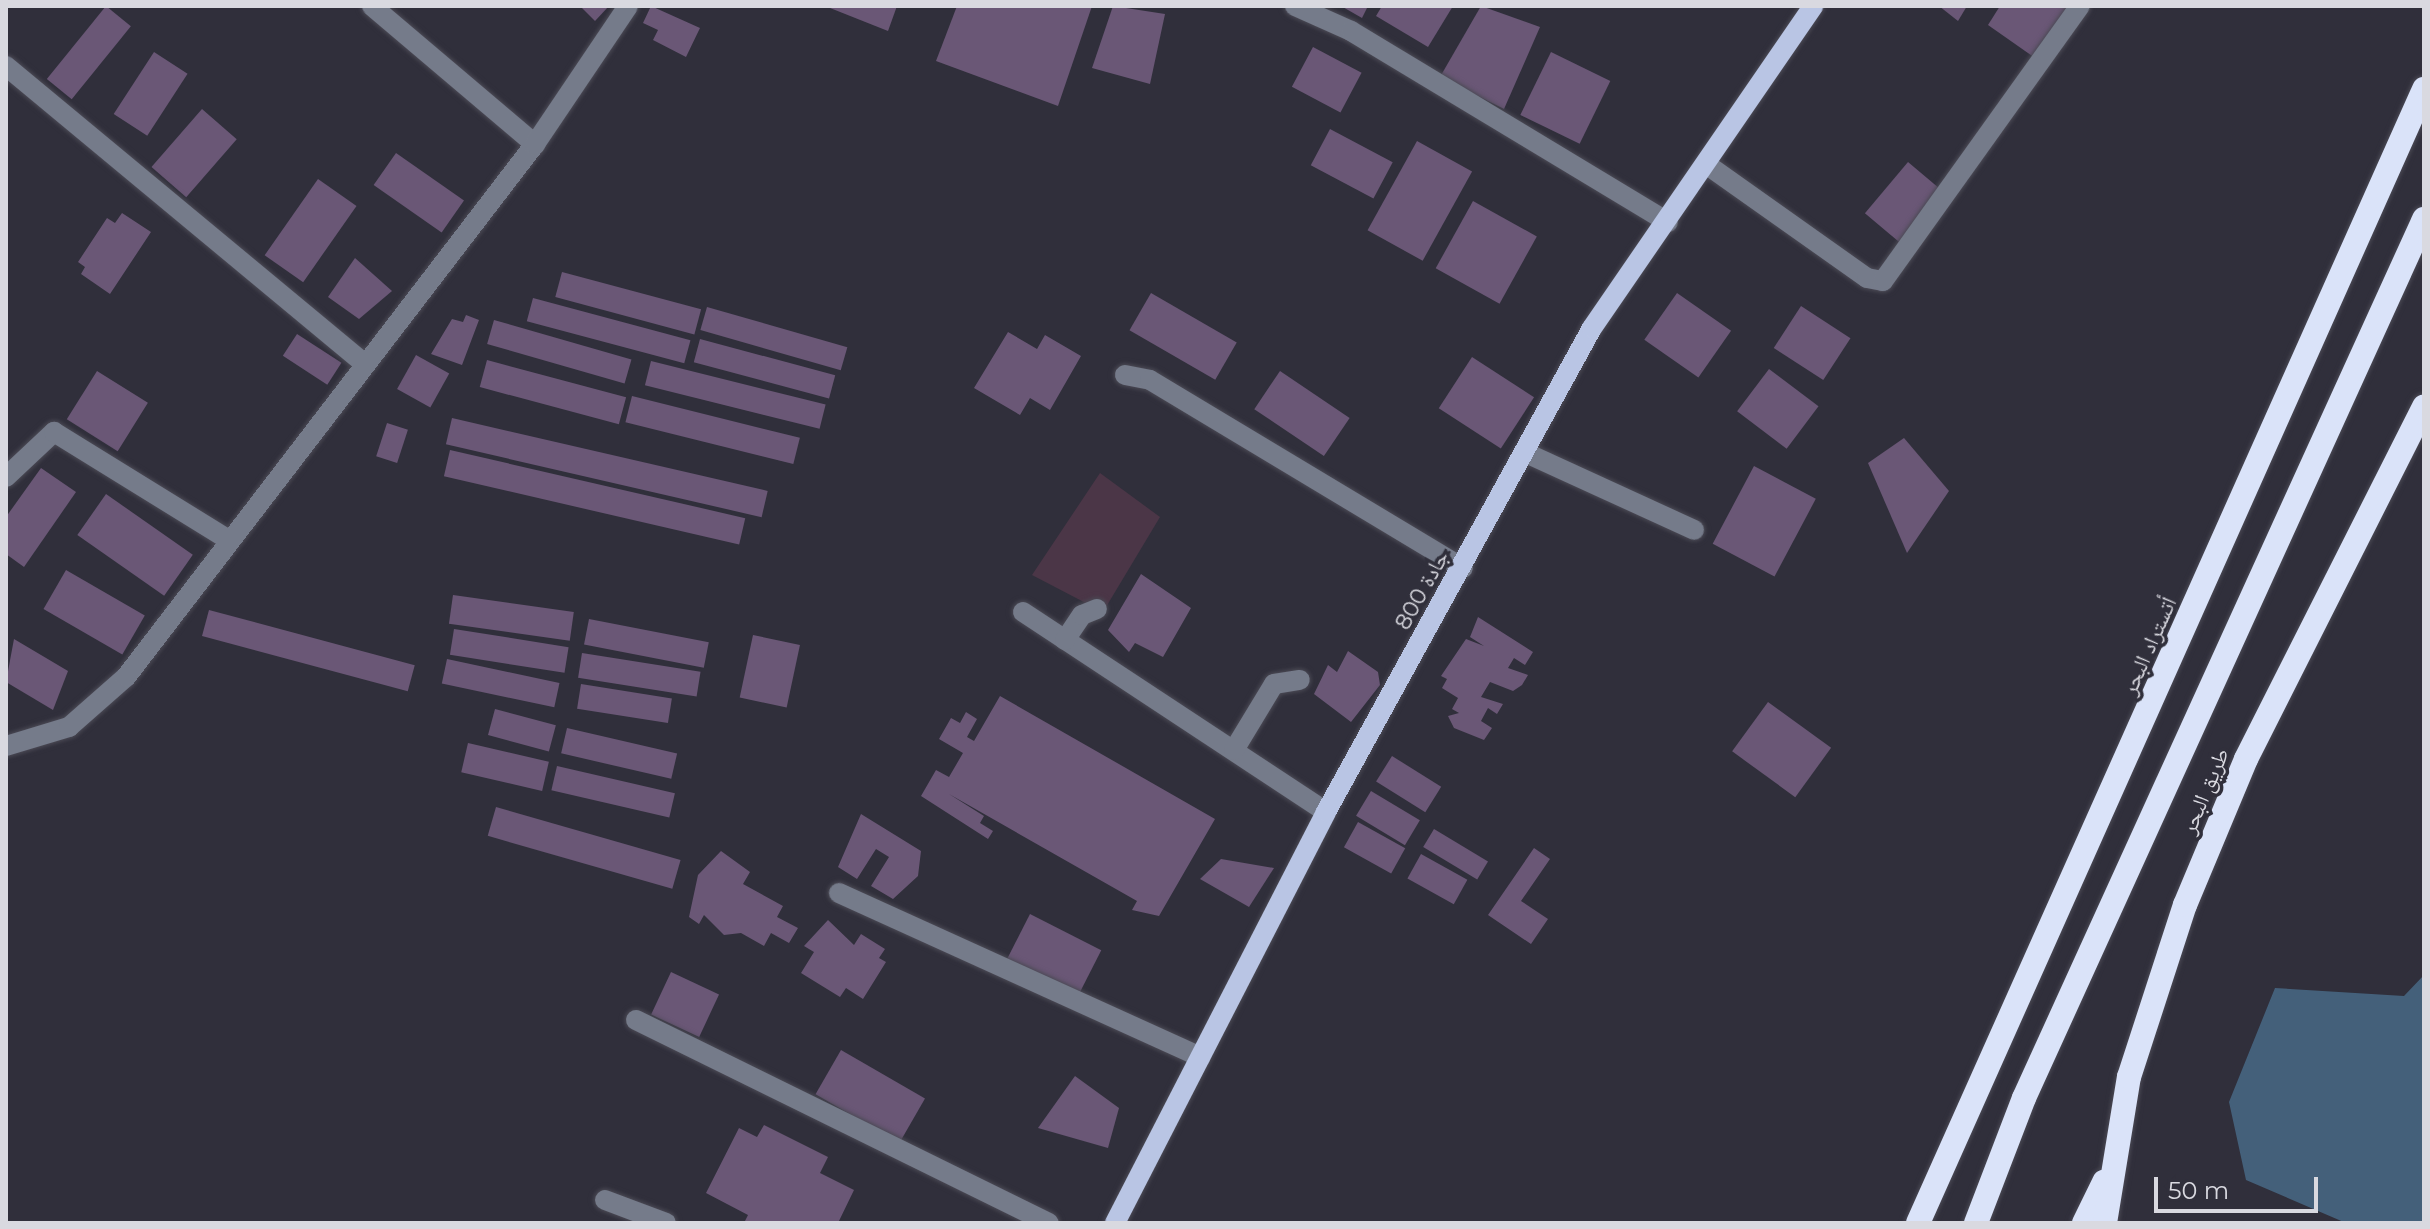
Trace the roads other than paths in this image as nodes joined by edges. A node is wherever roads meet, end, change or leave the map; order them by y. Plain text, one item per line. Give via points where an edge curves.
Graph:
1 (372, 6) edge
2 (628, 6) edge
3 (1295, 6) edge
4 (1813, 6) edge
5 (2080, 6) edge
6 (6, 66) edge
7 (2424, 89) edge
8 (535, 144) junction
9 (1706, 164) junction
10 (2424, 219) edge
11 (1668, 222) junction
12 (365, 364) junction
13 (1125, 375) dead end
14 (2424, 406) edge
15 (1524, 452) junction
16 (6, 477) edge
17 (1694, 530) dead end
18 (229, 540) junction
19 (1463, 568) junction
20 (1097, 609) dead end
21 (1023, 612) dead end
22 (1065, 640) junction
23 (1300, 680) dead end
24 (6, 746) edge
25 (1234, 750) junction
26 (1326, 812) junction
27 (839, 893) dead end
28 (636, 1020) dead end
29 (1201, 1057) junction
30 (2113, 1165) junction
31 (605, 1200) dead end
32 (666, 1223) edge
33 (1049, 1223) edge
34 (1115, 1223) edge
35 (1918, 1223) edge
36 (1976, 1223) edge
37 (2084, 1223) edge
38 (2105, 1223) edge

1 - 8 street
2 - 8 street
3 - 11 street via 1351,31
4 - 9 main road, جادة 800
5 - 9 street via 1883,281 1867,278
6 - 12 street
7 - 35 highway, أتستراد البحر
8 - 12 street
9 - 11 main road, جادة 800
10 - 36 highway via 2024,1098
11 - 15 main road, جادة 800 via 1592,328
12 - 18 street
13 - 19 street via 1150,380
14 - 30 highway, طريق البحر via 2246,759 2185,905 2129,1077
15 - 17 street
15 - 19 main road, جادة 800
16 - 18 street via 54,432
18 - 24 street via 96,710 69,727
19 - 26 main road, جادة 800
20 - 22 street via 1082,615
21 - 22 street
22 - 25 street
23 - 25 street via 1274,684
25 - 26 street
26 - 29 main road, جادة 800
27 - 29 street
28 - 33 street
29 - 34 main road, جادة 800
30 - 37 highway
30 - 38 highway, طريق البحر
31 - 32 street

